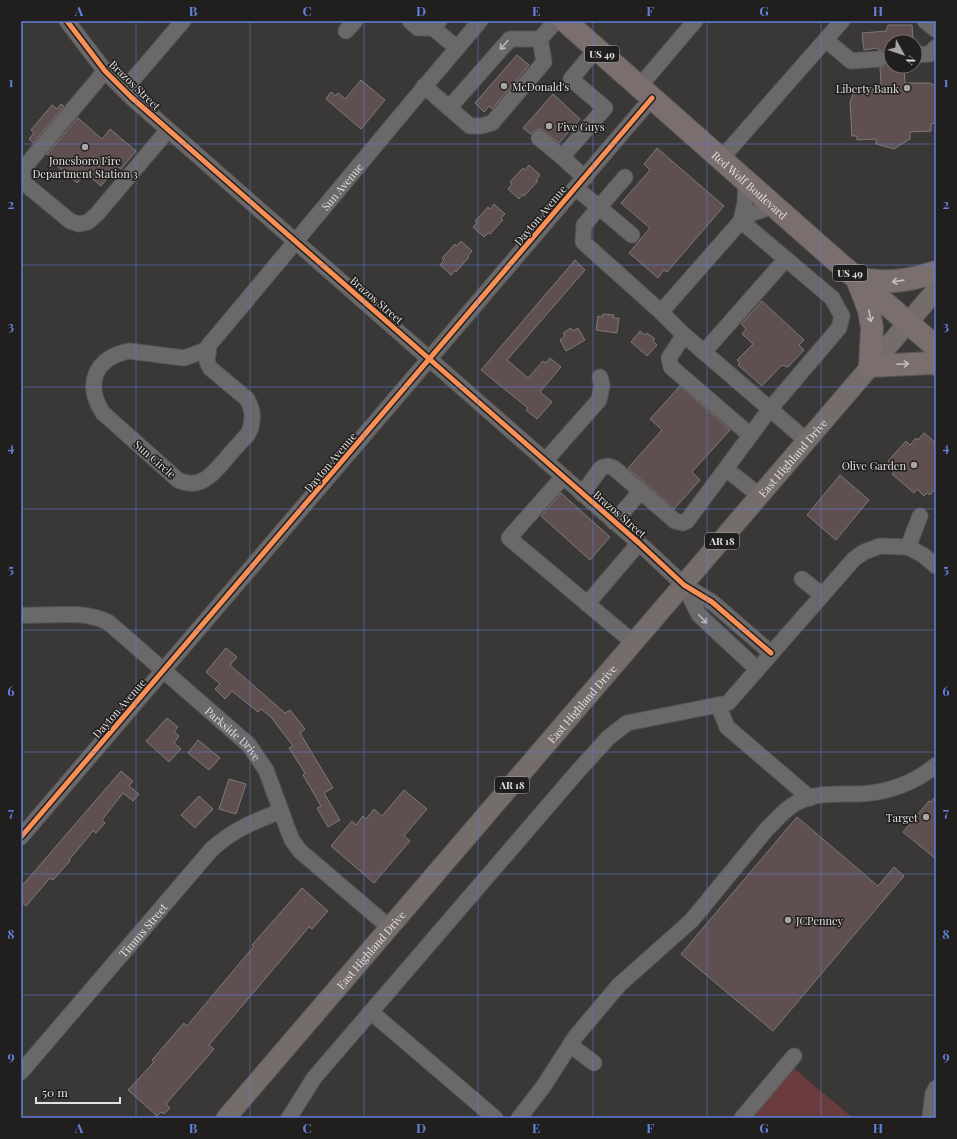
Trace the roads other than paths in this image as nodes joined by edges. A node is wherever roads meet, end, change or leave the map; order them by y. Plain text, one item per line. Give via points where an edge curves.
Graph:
1 (67, 21) edge
2 (183, 21) edge
3 (410, 21) edge
4 (480, 21) edge
5 (556, 21) edge
6 (565, 21) edge
7 (695, 21) edge
8 (842, 21) edge
9 (925, 21) edge
10 (436, 25) edge
11 (936, 30) edge
12 (540, 39) junction
13 (826, 40) junction
14 (936, 47) edge
15 (457, 48) junction
16 (596, 48) junction
17 (923, 54) edge
18 (879, 59) tunnel mouth
19 (105, 71) junction
20 (424, 86) junction
21 (124, 90) junction
22 (646, 93) junction
23 (449, 108) junction
24 (168, 130) junction
25 (539, 138) dead end
26 (562, 158) junction
27 (721, 159) junction
28 (625, 177) dead end
29 (746, 182) junction
30 (580, 183) junction
31 (774, 206) junction
32 (599, 207) junction
33 (741, 221) junction
34 (632, 235) dead end
35 (296, 243) junction
36 (786, 259) junction
37 (936, 272) edge
38 (857, 279) junction
39 (936, 290) edge
40 (661, 312) junction
41 (908, 322) junction
42 (684, 335) junction
43 (936, 347) edge
44 (704, 352) junction
45 (208, 353) junction
46 (430, 360) junction
47 (936, 364) edge
48 (870, 366) junction
49 (600, 377) dead end
50 (770, 409) junction
51 (750, 435) junction
52 (807, 440) junction
53 (545, 461) junction
54 (726, 469) junction
55 (563, 477) junction
56 (641, 491) junction
57 (582, 494) junction
58 (760, 496) junction
59 (920, 516) dead end
60 (614, 522) junction
61 (639, 543) junction
62 (908, 547) junction
63 (934, 561) edge
64 (802, 579) dead end
65 (684, 585) junction
66 (822, 595) junction
67 (587, 604) junction
68 (21, 614) edge
69 (634, 643) junction
70 (771, 654) junction
71 (757, 669) junction
72 (164, 671) junction
73 (718, 705) junction
74 (936, 765) edge
75 (810, 798) junction
76 (281, 811) junction
77 (21, 838) edge
78 (389, 927) junction
79 (371, 1012) junction
80 (570, 1045) junction
81 (794, 1056) dead end
82 (594, 1063) dead end
83 (21, 1072) edge
84 (936, 1088) edge
85 (226, 1118) edge
86 (290, 1118) edge
87 (495, 1118) edge
88 (519, 1118) edge
89 (742, 1118) edge
90 (930, 1118) edge

1 - 19 street, Brazos Street
2 - 21 street
3 - 10 street via 418,28
4 - 15 street, Sun Avenue
5 - 12 street
6 - 16 highway, Red Wolf Boulevard / US 49
7 - 22 street, Dayton Avenue
8 - 13 street
9 - 11 street
10 - 15 street
12 -> 23 street via 510,39
12 - 23 street via 544,62 492,123 470,126
13 - 18 street via 851,61
13 - 27 street
14 - 17 street via 930,54
15 - 20 street, Sun Avenue
16 - 22 highway, Red Wolf Boulevard / US 49
16 - 26 street via 571,79 605,108
19 - 21 street, Brazos Street
19 - 24 street via 22,170 23,179 29,187 70,221 79,224 88,222
20 - 23 street
20 - 35 street, Sun Avenue
21 - 24 street, Brazos Street
22 - 27 highway, Red Wolf Boulevard / US 49
22 - 30 street, Dayton Avenue
24 - 35 street, Brazos Street
25 - 26 street
26 - 30 street
27 - 29 highway, Red Wolf Boulevard / US 49
28 - 32 street
29 - 31 highway, Red Wolf Boulevard / US 49
29 - 33 street
30 - 32 street
30 - 46 street, Dayton Avenue
31 - 33 street via 753,213
31 - 38 highway, Red Wolf Boulevard / US 49
32 - 34 street
32 - 40 street via 584,225 583,242
33 - 36 street
33 - 40 street
35 - 45 street, Sun Avenue via 209,345
35 - 46 street, Brazos Street
36 - 44 street
36 - 50 street via 832,298 842,316 839,328
37 -> 38 highway via 896,282
38 - 41 highway, Red Wolf Boulevard / US 49
38 -> 48 highway via 869,310 872,328
39 - 41 main road, East Highland Drive / AR 18
40 - 42 street
41 - 43 highway, Red Wolf Boulevard / US 49
41 - 48 main road, East Highland Drive / AR 18
42 - 44 street
42 - 51 street via 669,358 671,367
44 - 50 street
45 - 45 street, Sun Circle via 207,361 210,368 247,399 253,416 248,434 211,476 190,483 178,480 103,413 96,403 93,384 101,364 125,352 184,358 203,351
46 - 53 street, Brazos Street
46 - 72 street, Dayton Avenue
48 -> 47 highway
48 - 52 main road, East Highland Drive / AR 18
49 - 53 street via 602,384 599,400
50 - 51 street
50 - 52 street
51 - 54 street
52 - 58 main road, East Highland Drive / AR 18
53 - 55 street, Brazos Street
54 - 56 street via 683,523 674,520
54 - 58 street
55 - 57 street, Brazos Street
55 - 67 street via 509,538
56 - 57 street via 614,468 608,466 601,468
56 - 60 street
57 - 60 street, Brazos Street
58 - 65 main road, East Highland Drive / AR 18
59 - 62 street
60 - 61 street, Brazos Street
61 - 65 street, Brazos Street
61 - 67 street
62 - 63 street
62 - 66 street via 880,546 864,552 854,559
64 - 66 street
65 - 69 main road, East Highland Drive / AR 18
65 - 70 street via 712,602
65 -> 71 street via 700,615
66 - 70 street
67 - 69 street
68 - 72 street, Parkside Drive via 75,614 96,617 108,622
69 - 78 main road, East Highland Drive / AR 18
70 - 71 street
71 - 73 street via 728,704
72 - 76 street, Parkside Drive via 250,745 266,770
72 - 77 street, Dayton Avenue
73 - 75 street via 727,726
73 - 79 street via 627,723 608,738
74 - 75 street via 905,784 880,792 823,794
75 - 80 street via 796,803 766,830 692,920 619,985
76 - 78 street, Parkside Drive via 292,840 300,851
76 - 83 street, Timms Street via 239,828 211,850
78 - 85 main road, East Highland Drive / AR 18
79 - 86 street via 314,1078
79 - 87 street
80 - 82 street
80 - 88 street
81 - 89 street
84 - 90 street

